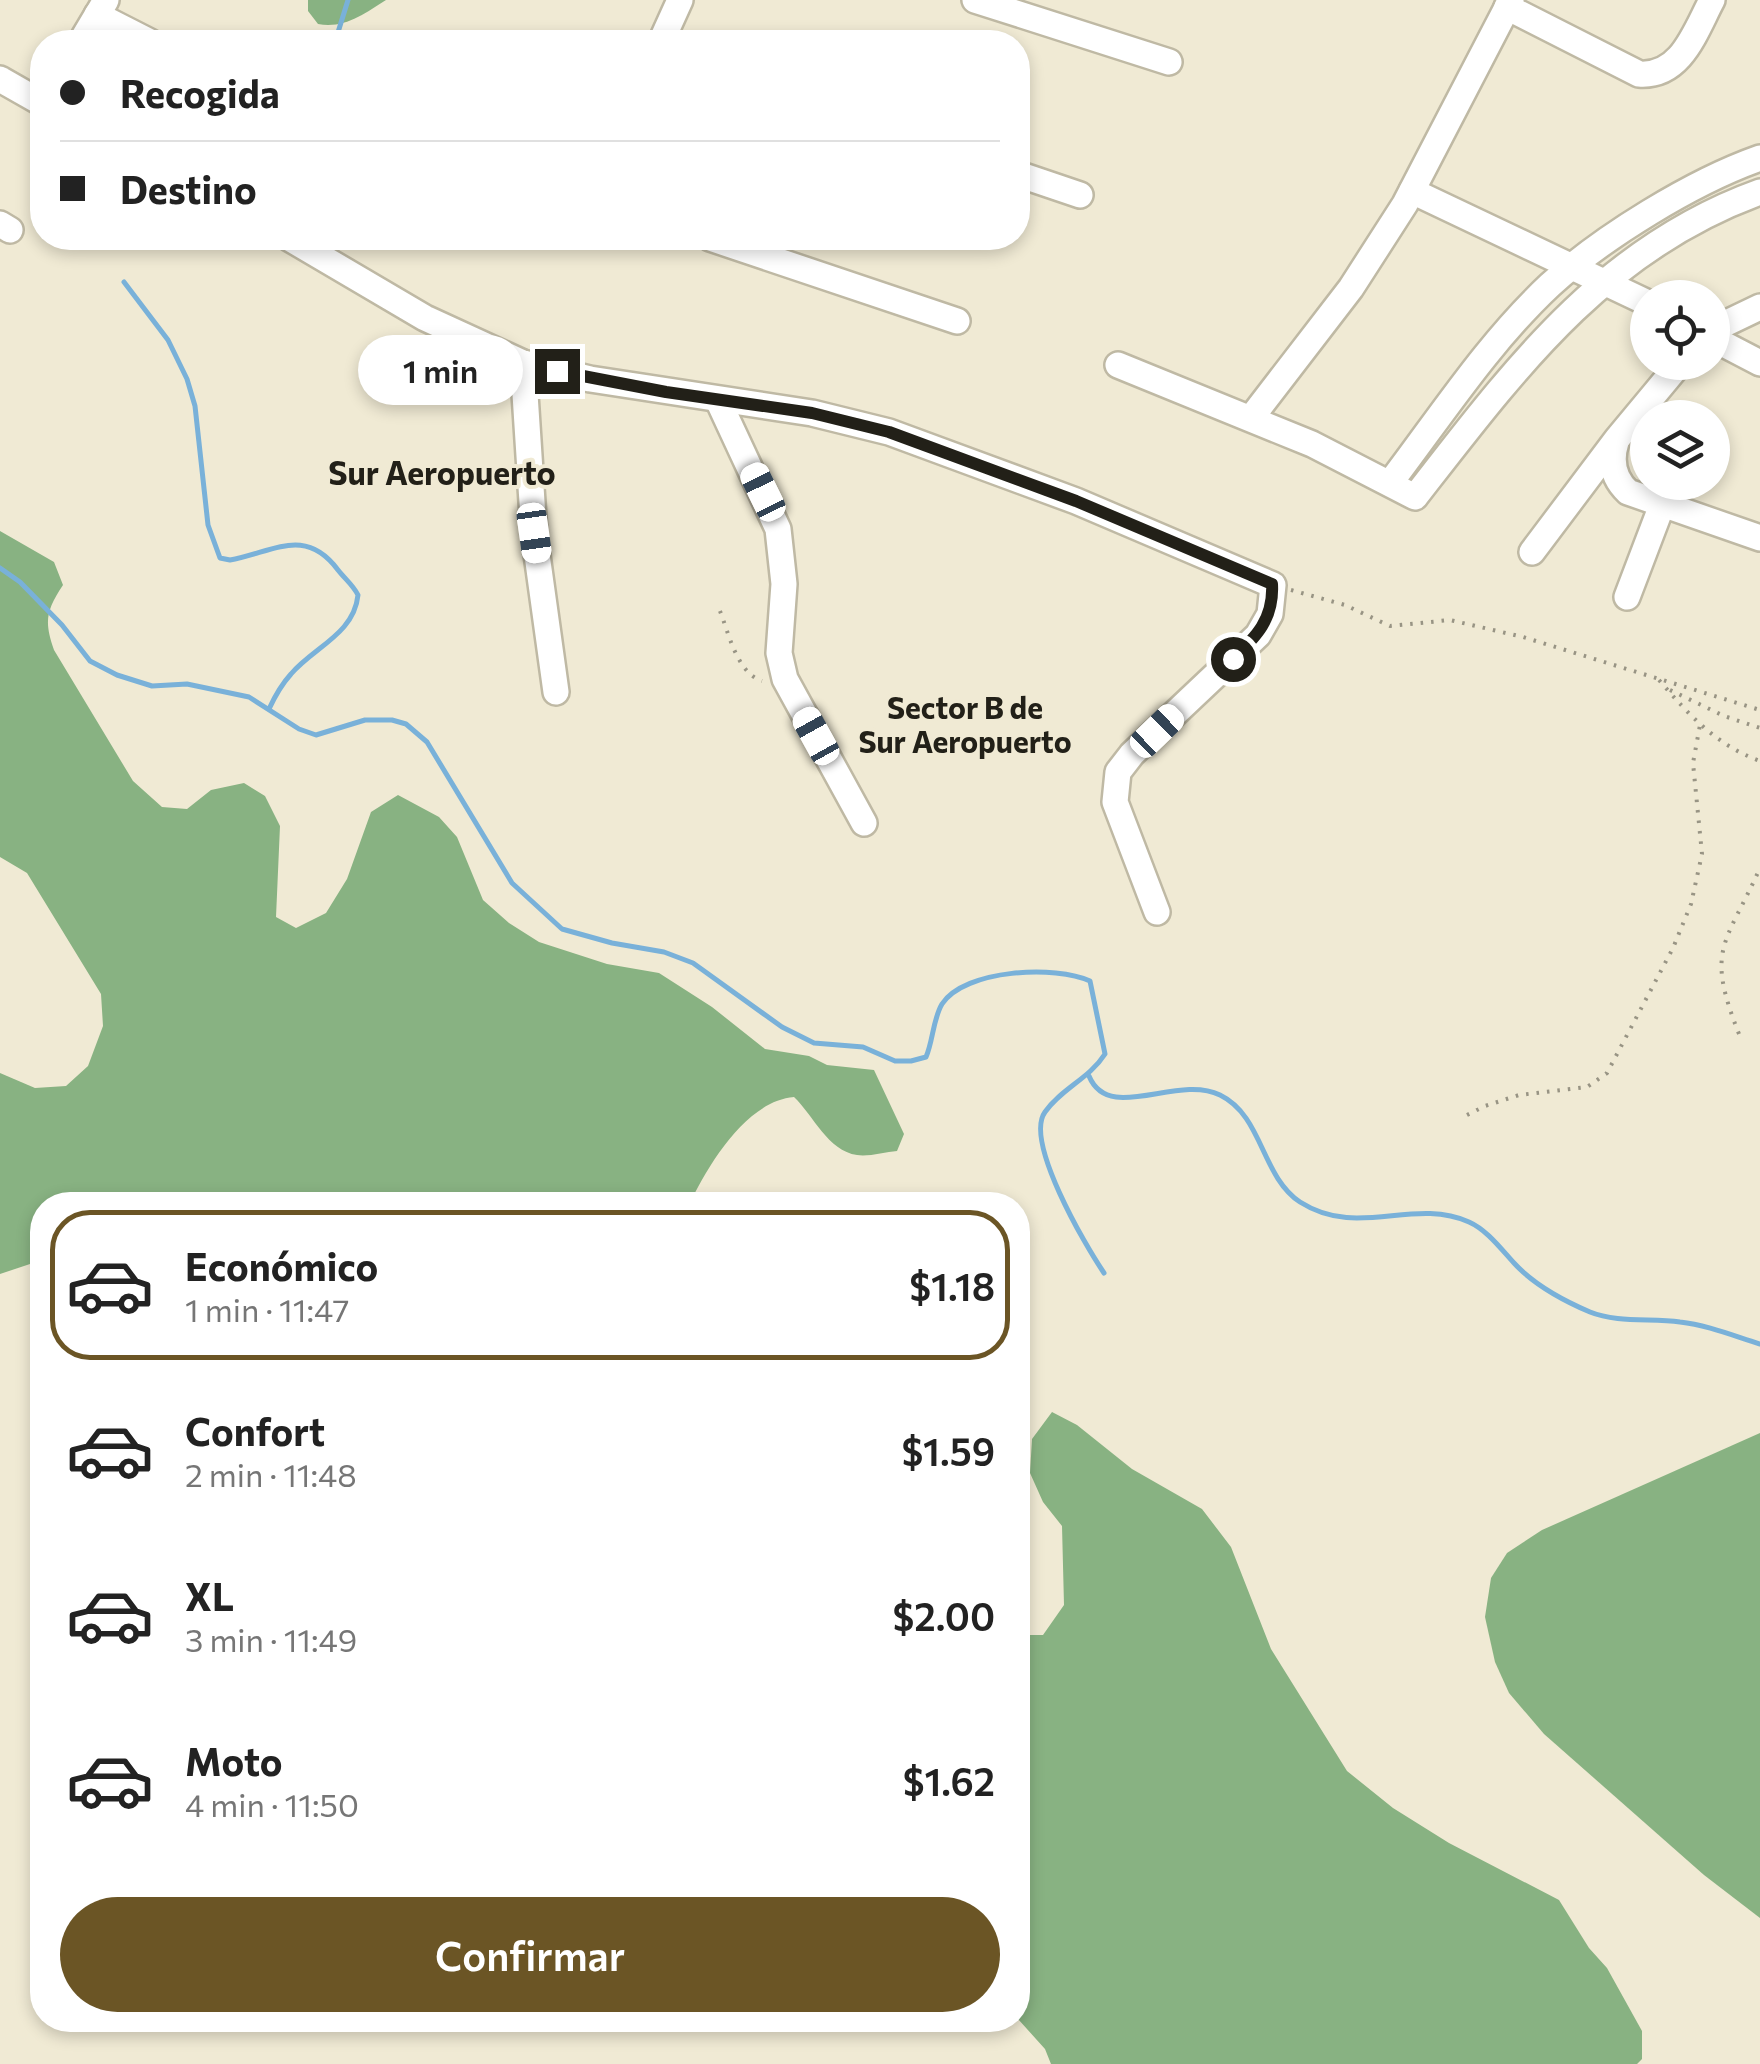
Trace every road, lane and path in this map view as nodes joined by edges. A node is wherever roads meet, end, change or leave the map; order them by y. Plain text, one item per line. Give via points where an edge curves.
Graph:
1 (680, 0) edge
2 (975, 0) edge
3 (1712, 0) edge
4 (1509, 4) edge
5 (102, 8) edge
6 (88, 30) edge
7 (133, 30) edge
8 (666, 30) edge
9 (1168, 62) dead end
10 (0, 79) edge
11 (30, 95) edge
12 (1760, 158) edge
13 (1030, 178) edge
14 (1412, 191) junction
15 (1760, 192) edge
16 (1080, 195) dead end
17 (309, 250) edge
18 (746, 250) edge
19 (1572, 267) junction
20 (1604, 280) junction
21 (1630, 294) edge
22 (1760, 308) edge
23 (957, 321) dead end
24 (1730, 324) edge
25 (1730, 345) edge
26 (1760, 363) edge
27 (524, 364) junction
28 (1118, 364) dead end
29 (1666, 380) edge
30 (718, 400) junction
31 (1252, 418) junction
32 (1618, 439) junction
33 (1390, 483) junction
34 (1662, 504) junction
35 (1760, 538) edge
36 (1532, 552) dead end
37 (1272, 584) junction
38 (1627, 596) dead end
39 (720, 611) dead end
40 (785, 679) junction
41 (1659, 680) junction
42 (556, 692) dead end
43 (1760, 710) edge
44 (1700, 726) junction
45 (1760, 728) edge
46 (1760, 762) edge
47 (864, 823) dead end
48 (1760, 868) edge
49 (1157, 912) dead end
50 (1739, 1034) dead end
51 (1467, 1115) dead end

1 - 8 street
2 - 9 street
3 - 4 street via 1682,55 1650,75
4 - 14 street
5 - 6 street
5 - 7 street
10 - 11 street
12 - 19 street via 1678,197
13 - 16 street
14 - 19 street
14 - 31 street via 1351,288
15 - 20 street via 1664,238
17 - 27 street via 424,318
18 - 23 street
19 - 20 street
19 - 33 street via 1496,344
20 - 21 street
20 - 33 street via 1531,353 1415,497
22 - 24 street
25 - 26 street
27 - 30 street
27 - 42 street via 534,533
28 - 31 street
29 - 32 street
30 - 37 street via 889,432
30 - 40 street via 778,529
31 - 33 street
32 - 34 street via 1612,464 1621,486
32 - 36 street
34 - 35 street
34 - 38 street
37 - 41 path via 1346,605 1390,626 1436,620 1472,625
37 - 49 street via 1270,614 1258,635 1118,772 1115,802
39 - 40 path via 752,678
40 - 47 street
41 - 43 path
41 - 44 path
41 - 45 path via 1692,702
44 - 46 path
44 - 51 path via 1693,763 1702,854 1691,904 1607,1073 1587,1087 1519,1095
48 - 50 path via 1720,955 1724,998

